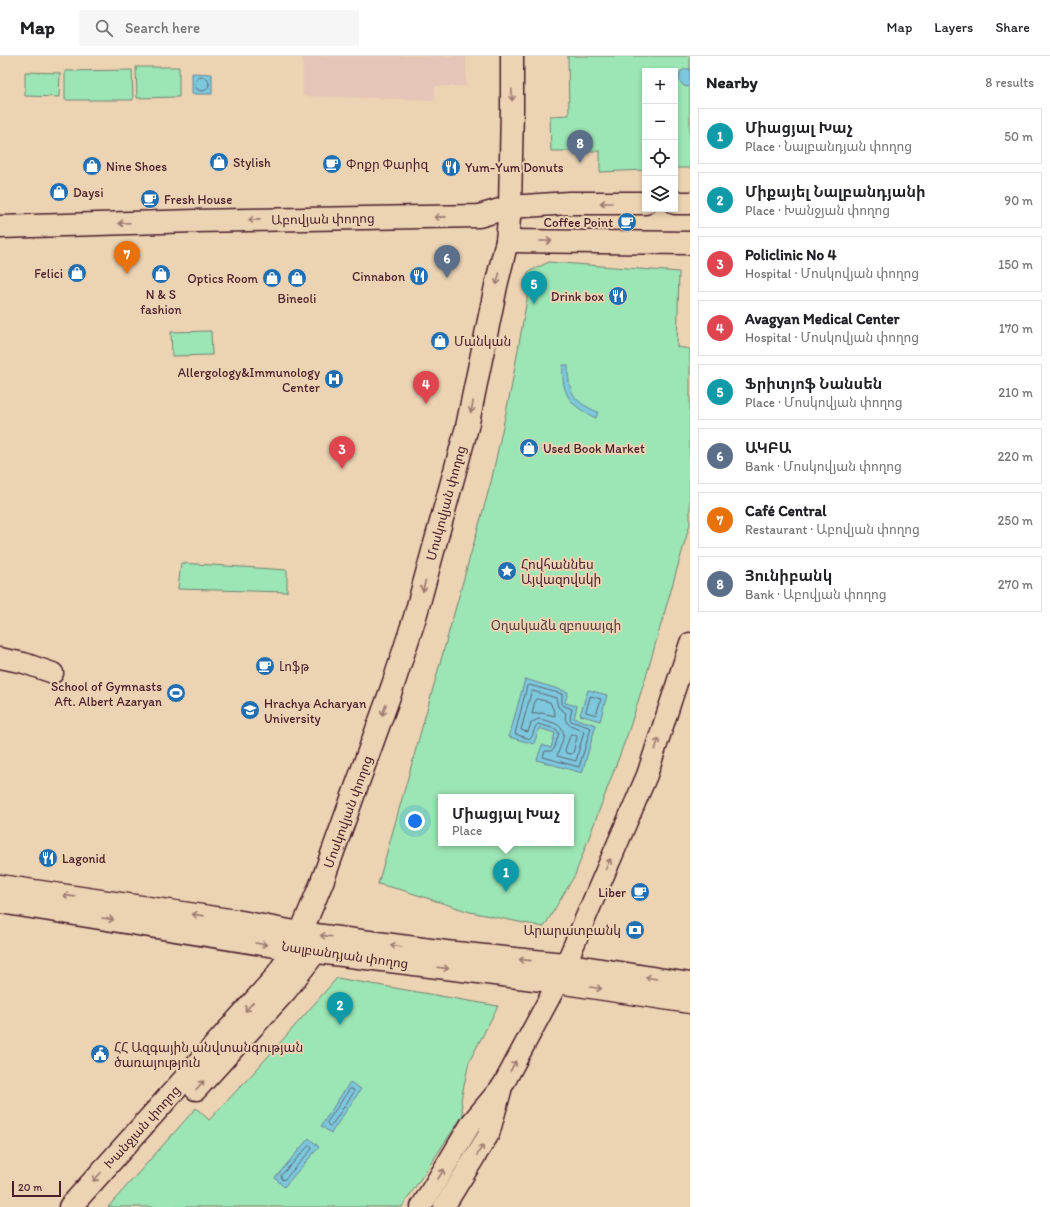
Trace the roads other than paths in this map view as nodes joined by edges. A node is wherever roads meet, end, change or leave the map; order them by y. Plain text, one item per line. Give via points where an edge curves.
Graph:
1 (512, 56) edge
2 (642, 203) edge
3 (678, 203) edge
4 (690, 203) edge
5 (510, 207) junction
6 (0, 227) edge
7 (507, 241) junction
8 (690, 243) edge
9 (690, 643) edge
10 (0, 658) edge
11 (53, 673) dead end
12 (0, 886) edge
13 (0, 902) edge
14 (297, 941) junction
15 (316, 951) junction
16 (561, 973) junction
17 (690, 984) edge
18 (690, 1002) edge
19 (503, 1085) junction
20 (70, 1207) edge
21 (90, 1207) edge
22 (421, 1207) edge
23 (444, 1207) edge

1 -> 5 main road, Մոսկովյան փողոց
2 -> 5 main road, Աբովյան փողոց via 569,203
3 - 4 main road
5 -> 6 main road, Աբովյան փողոց via 478,216
5 - 7 main road, Մոսկովյան փողոց
7 -> 8 main road
7 -> 14 main road, Մոսկովյան փողոց via 467,427 415,617 394,685 322,882
16 -> 9 street via 647,775
10 - 11 street
14 -> 12 main road, Նալբանդյան փողոց via 236,921
13 -> 14 main road, Նալբանդյան փողոց
14 - 15 main road, Նալբանդյան փողոց
16 -> 14 main road, Նալբանդյան փողոց via 446,952
14 -> 20 main road, Խանջյան փողոց via 275,978
15 -> 16 main road, Նալբանդյան փողոց
21 -> 15 main road, Խանջյան փողոց via 286,990
17 -> 16 main road, Նալբանդյան փողոց
16 -> 18 main road, Նալբանդյան փողոց
19 -> 16 street
22 -> 19 street via 472,1122
23 -> 19 street via 489,1134

